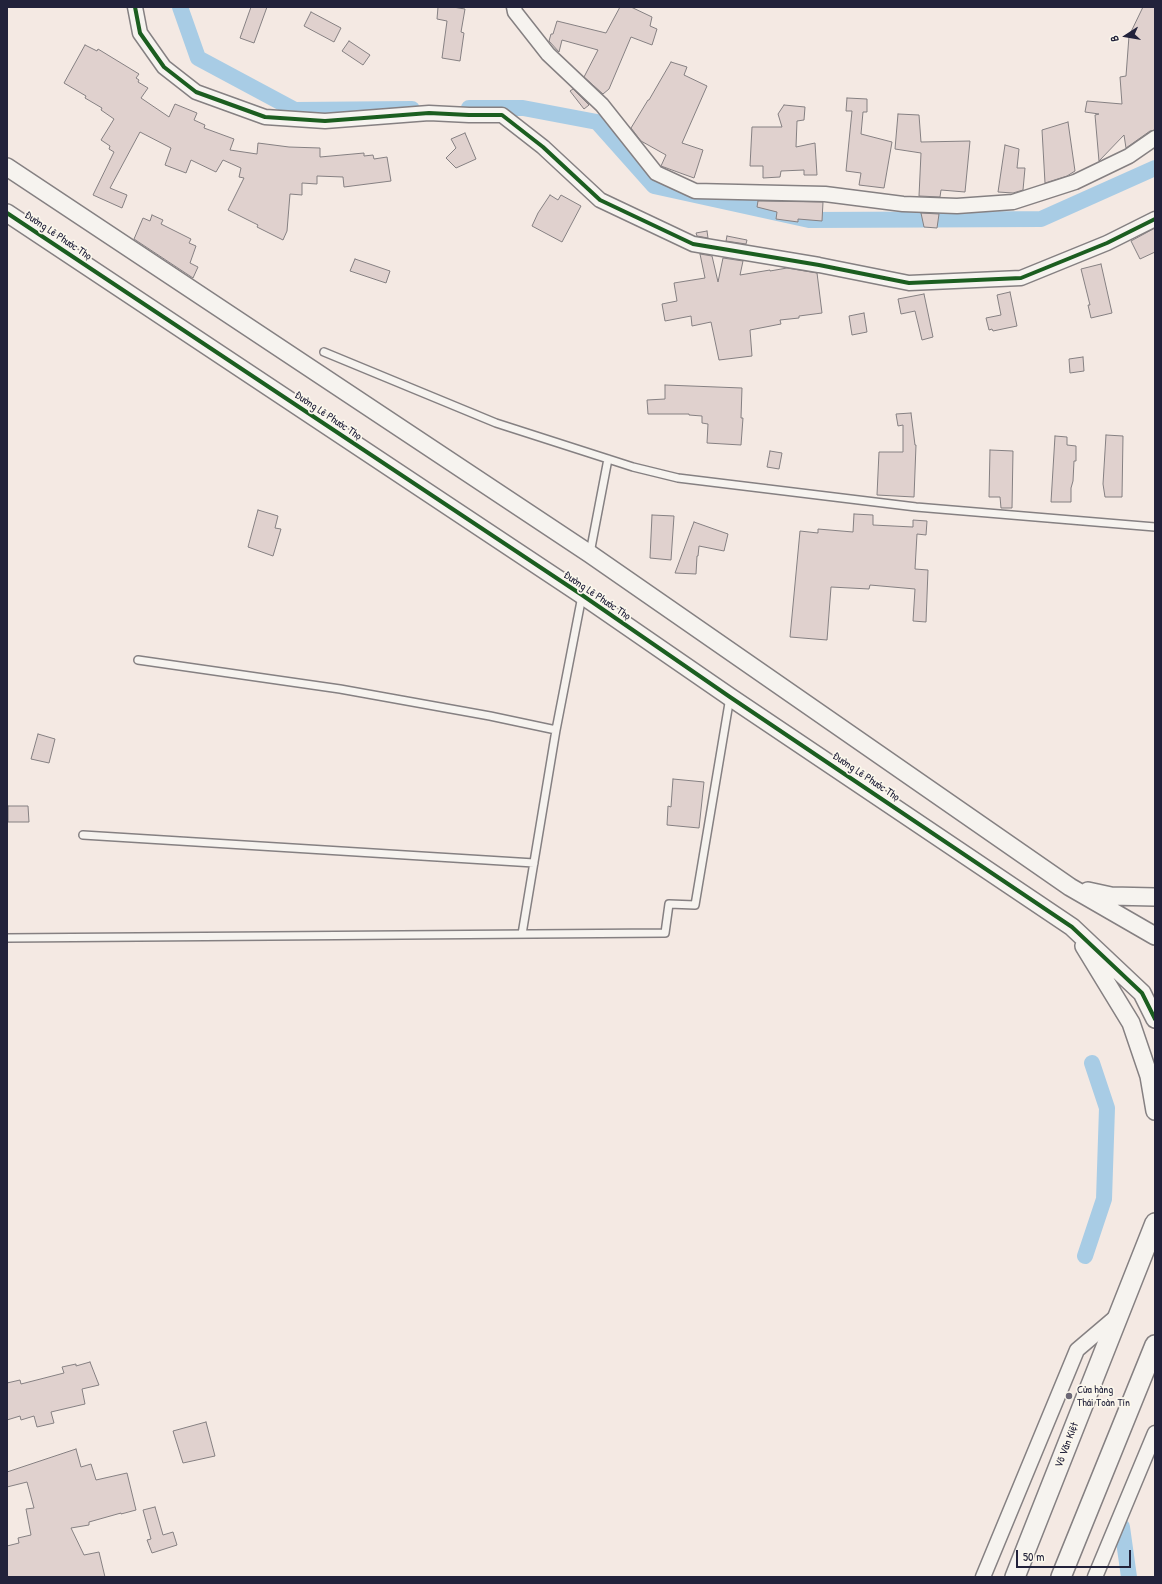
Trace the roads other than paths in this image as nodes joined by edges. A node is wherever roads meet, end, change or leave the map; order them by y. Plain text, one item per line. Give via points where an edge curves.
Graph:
1 (135, 7) edge
2 (514, 7) edge
3 (1155, 138) edge
4 (7, 167) edge
5 (7, 213) edge
6 (1155, 219) edge
7 (324, 352) dead end
8 (608, 459) junction
9 (1155, 527) edge
10 (590, 554) junction
11 (582, 596) junction
12 (138, 660) dead end
13 (730, 697) junction
14 (556, 730) junction
15 (83, 835) dead end
16 (534, 863) junction
17 (1070, 887) junction
18 (1155, 897) edge
19 (1072, 927) junction
20 (522, 934) junction
21 (1155, 936) edge
22 (7, 938) edge
23 (1155, 1019) edge
24 (1155, 1112) edge
25 (1154, 1221) edge
26 (1117, 1316) junction
27 (1154, 1352) edge
28 (1155, 1433) edge
29 (983, 1577) edge
30 (1015, 1577) edge
31 (1061, 1577) edge
32 (1095, 1577) edge

1 - 6 street via 140,33 164,67 196,92 266,117 325,121 429,113 502,115 543,147 600,200 693,244 909,283 1021,278 1106,243
2 - 3 street via 548,54 602,104 656,173 695,190 825,194 903,204 957,206 1013,202 1075,182 1129,156
4 - 10 street
5 - 11 street, Đường Lê Phước Thọ
7 - 8 lane via 496,423
8 - 9 lane via 678,478 916,507
8 - 10 lane
10 - 17 street
11 - 13 street, Đường Lê Phước Thọ
11 - 14 lane
12 - 14 lane via 340,689
13 - 19 street, Đường Lê Phước Thọ
13 - 20 lane via 695,905 669,904 665,933
14 - 16 lane
15 - 16 lane
16 - 20 lane
17 - 18 street via 1111,896
17 - 21 street
19 - 23 street, Đường Lê Phước Thọ via 1142,993
19 - 24 street via 1131,1023 1149,1076
20 - 22 lane
25 - 26 main road, Võ Văn Kiệt
26 - 29 street via 1077,1350
26 - 30 main road, Võ Văn Kiệt
27 - 31 main road
28 - 32 street

